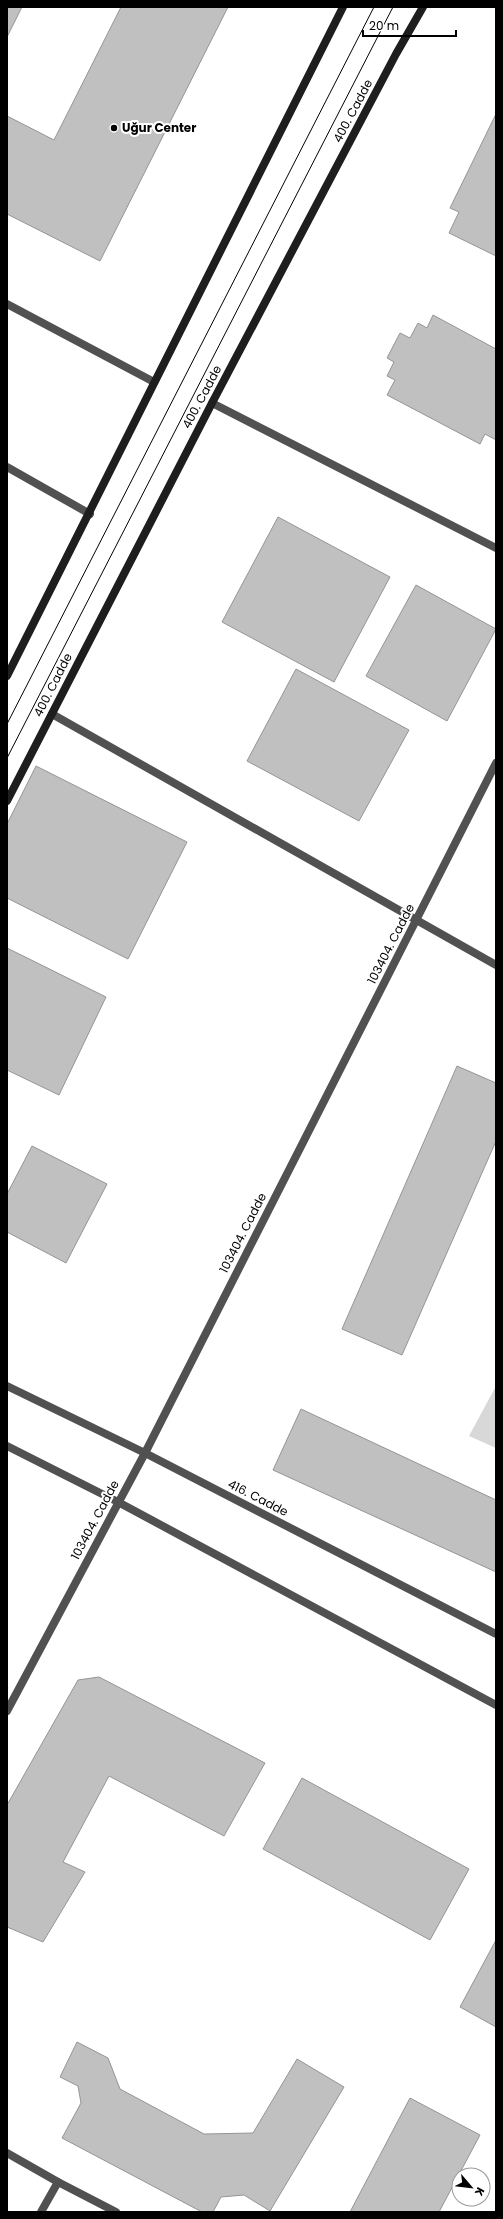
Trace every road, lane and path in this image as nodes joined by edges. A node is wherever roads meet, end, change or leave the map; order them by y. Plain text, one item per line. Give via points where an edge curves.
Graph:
1 (343, 7) edge
2 (423, 7) edge
3 (7, 304) edge
4 (154, 382) junction
5 (212, 403) junction
6 (7, 467) edge
7 (90, 514) junction
8 (496, 548) edge
9 (7, 676) edge
10 (52, 714) junction
11 (496, 763) edge
12 (7, 802) edge
13 (416, 922) junction
14 (496, 965) edge
15 (7, 1386) edge
16 (7, 1446) edge
17 (144, 1453) junction
18 (118, 1502) junction
19 (496, 1634) edge
20 (496, 1705) edge
21 (7, 1711) edge
22 (7, 2153) edge
23 (58, 2182) junction
24 (41, 2212) edge
25 (116, 2212) edge

1 - 4 main road
2 - 5 main road, 400. Cadde
3 - 4 street
4 - 7 main road
5 - 8 street
5 - 10 main road, 400. Cadde
6 - 7 street
7 - 9 main road
10 - 12 main road, 400. Cadde
10 - 13 street
11 - 13 street, 103404. Cadde
13 - 14 street
13 - 17 street, 103404. Cadde
15 - 17 street, 416. Cadde
16 - 18 street
17 - 18 street, 103404. Cadde
17 - 19 street, 416. Cadde
18 - 20 street
18 - 21 street, 103404. Cadde
22 - 23 street
23 - 24 street
23 - 25 street

